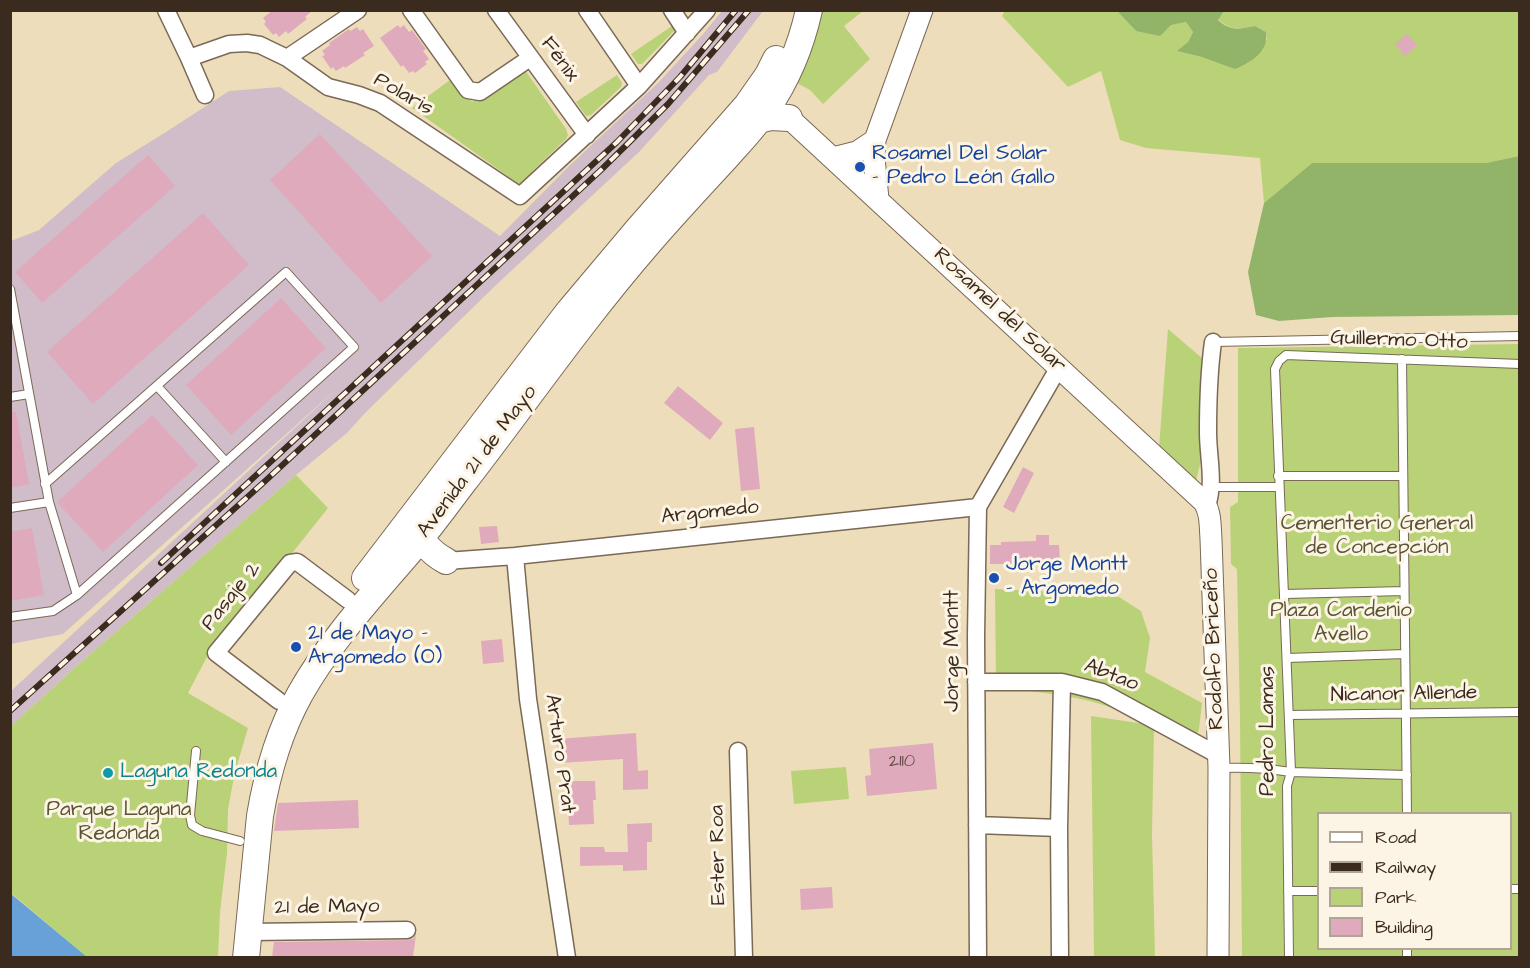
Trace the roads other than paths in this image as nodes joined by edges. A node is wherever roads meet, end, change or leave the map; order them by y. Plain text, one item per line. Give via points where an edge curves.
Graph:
1 (166, 10) edge
2 (358, 10) edge
3 (411, 10) edge
4 (496, 10) edge
5 (587, 10) edge
6 (672, 10) edge
7 (707, 10) edge
8 (792, 10) edge
9 (809, 10) edge
10 (922, 10) edge
11 (687, 33) junction
12 (189, 58) junction
13 (287, 58) junction
14 (530, 58) junction
15 (639, 86) junction
16 (778, 90) junction
17 (205, 95) dead end
18 (789, 118) junction
19 (759, 120) junction
20 (587, 135) junction
21 (875, 140) junction
22 (833, 158) junction
23 (878, 199) junction
24 (10, 289) edge
25 (1520, 336) edge
26 (1214, 342) joint
27 (1402, 359) junction
28 (1279, 361) joint
29 (1520, 364) edge
30 (1059, 367) junction
31 (157, 386) junction
32 (29, 393) junction
33 (10, 397) edge
34 (226, 462) junction
35 (1278, 476) junction
36 (1403, 476) junction
37 (45, 484) junction
38 (1279, 487) junction
39 (1209, 497) junction
40 (49, 502) junction
41 (978, 507) junction
42 (10, 508) edge
43 (420, 508) junction
44 (421, 537) junction
45 (515, 556) junction
46 (446, 561) junction
47 (388, 577) junction
48 (1404, 591) junction
49 (1285, 594) junction
50 (77, 595) junction
51 (348, 600) junction
52 (10, 617) edge
53 (1405, 654) junction
54 (1287, 658) junction
55 (976, 682) junction
56 (1062, 682) junction
57 (279, 701) junction
58 (1520, 712) edge
59 (1406, 714) junction
60 (1290, 715) junction
61 (196, 751) dead end
62 (738, 751) dead end
63 (1219, 762) junction
64 (1292, 772) junction
65 (1407, 775) junction
66 (1407, 812) edge
67 (977, 825) junction
68 (1059, 828) junction
69 (240, 841) junction
70 (1288, 891) junction
71 (1317, 891) edge
72 (407, 930) dead end
73 (249, 932) junction
74 (229, 957) edge
75 (246, 957) edge
76 (567, 957) edge
77 (744, 957) edge
78 (978, 957) edge
79 (1060, 957) edge
80 (1218, 957) edge
81 (1289, 957) edge

1 - 12 street
2 - 13 street
3 - 14 street via 468,90 480,92
4 - 14 street, Fénix
5 - 15 street
6 - 11 street
7 - 11 street
8 - 43 main road, Avenida 21 de Mayo via 777,57 747,105 580,297
9 - 16 main road, Avenida 21 de Mayo via 794,61
10 - 21 street
11 - 15 street
12 - 13 street, Polaris via 228,44 247,43
12 - 17 street
13 - 20 street, Polaris via 328,87 380,103 520,196
14 - 20 street, Fénix
15 - 20 street
16 - 18 main road
16 - 19 main road, Avenida 21 de Mayo
18 - 19 main road
18 - 22 street, Rosamel del Solar
19 - 44 main road, Avenida 21 de Mayo via 621,275
21 - 22 street via 857,152
21 - 23 street
22 - 23 street, Rosamel del Solar
23 - 30 street, Rosamel del Solar
24 - 32 lane
25 - 26 lane
26 - 39 street, Rodolfo Briceño via 1210,365
27 - 28 lane, Guillermo Otto via 1286,355
27 - 29 lane, Guillermo Otto
27 - 36 lane
28 - 35 lane, Pedro Lamas via 1275,369
30 - 39 street, Rosamel del Solar via 1204,502
30 - 41 street, Jorge Montt
31 - 34 lane
31 - 34 lane via 286,272 354,347
31 - 37 lane
32 - 33 lane
32 - 37 lane
34 - 50 lane
35 - 36 lane
35 - 38 lane, Pedro Lamas
36 - 48 lane
37 - 40 lane
38 - 39 lane
38 - 49 lane, Pedro Lamas
39 - 63 street, Rodolfo Briceño via 1210,677
40 - 42 lane
40 - 50 lane
41 - 45 street, Argomedo
41 - 55 street, Jorge Montt
43 - 44 main road
43 - 51 main road, Avenida 21 de Mayo
44 - 46 main road via 430,550
44 - 47 main road, Avenida 21 de Mayo
45 - 46 street, Argomedo
45 - 76 street, Arturo Prat via 528,699
46 - 47 main road
47 - 73 main road, Avenida 21 de Mayo via 313,673 282,733 262,806
48 - 49 lane
48 - 53 lane
49 - 54 lane, Pedro Lamas
50 - 52 lane via 53,611
51 - 57 main road, Avenida 21 de Mayo via 311,647
51 - 57 street, Pasaje 2 via 297,562 290,563 216,652
53 - 54 lane
53 - 59 lane
54 - 60 lane, Pedro Lamas
55 - 56 street, Abtao
55 - 67 street, Jorge Montt
56 - 63 street, Abtao via 1102,692
56 - 68 street
57 - 69 main road, Avenida 21 de Mayo via 253,772
58 - 59 lane, Nicanor Allende
59 - 60 lane, Nicanor Allende
59 - 65 lane
60 - 64 lane, Pedro Lamas
61 - 69 lane via 192,825
62 - 77 street, Ester Roa
63 - 64 lane
63 - 80 street, Rodolfo Briceño
64 - 65 lane
64 - 70 lane, Pedro Lamas via 1287,786
65 - 66 lane
67 - 68 street
67 - 78 street, Jorge Montt
68 - 79 street
69 - 74 main road, Avenida 21 de Mayo
70 - 71 lane
70 - 81 lane, Pedro Lamas
72 - 73 street, 21 de Mayo
73 - 75 main road, Avenida 21 de Mayo

